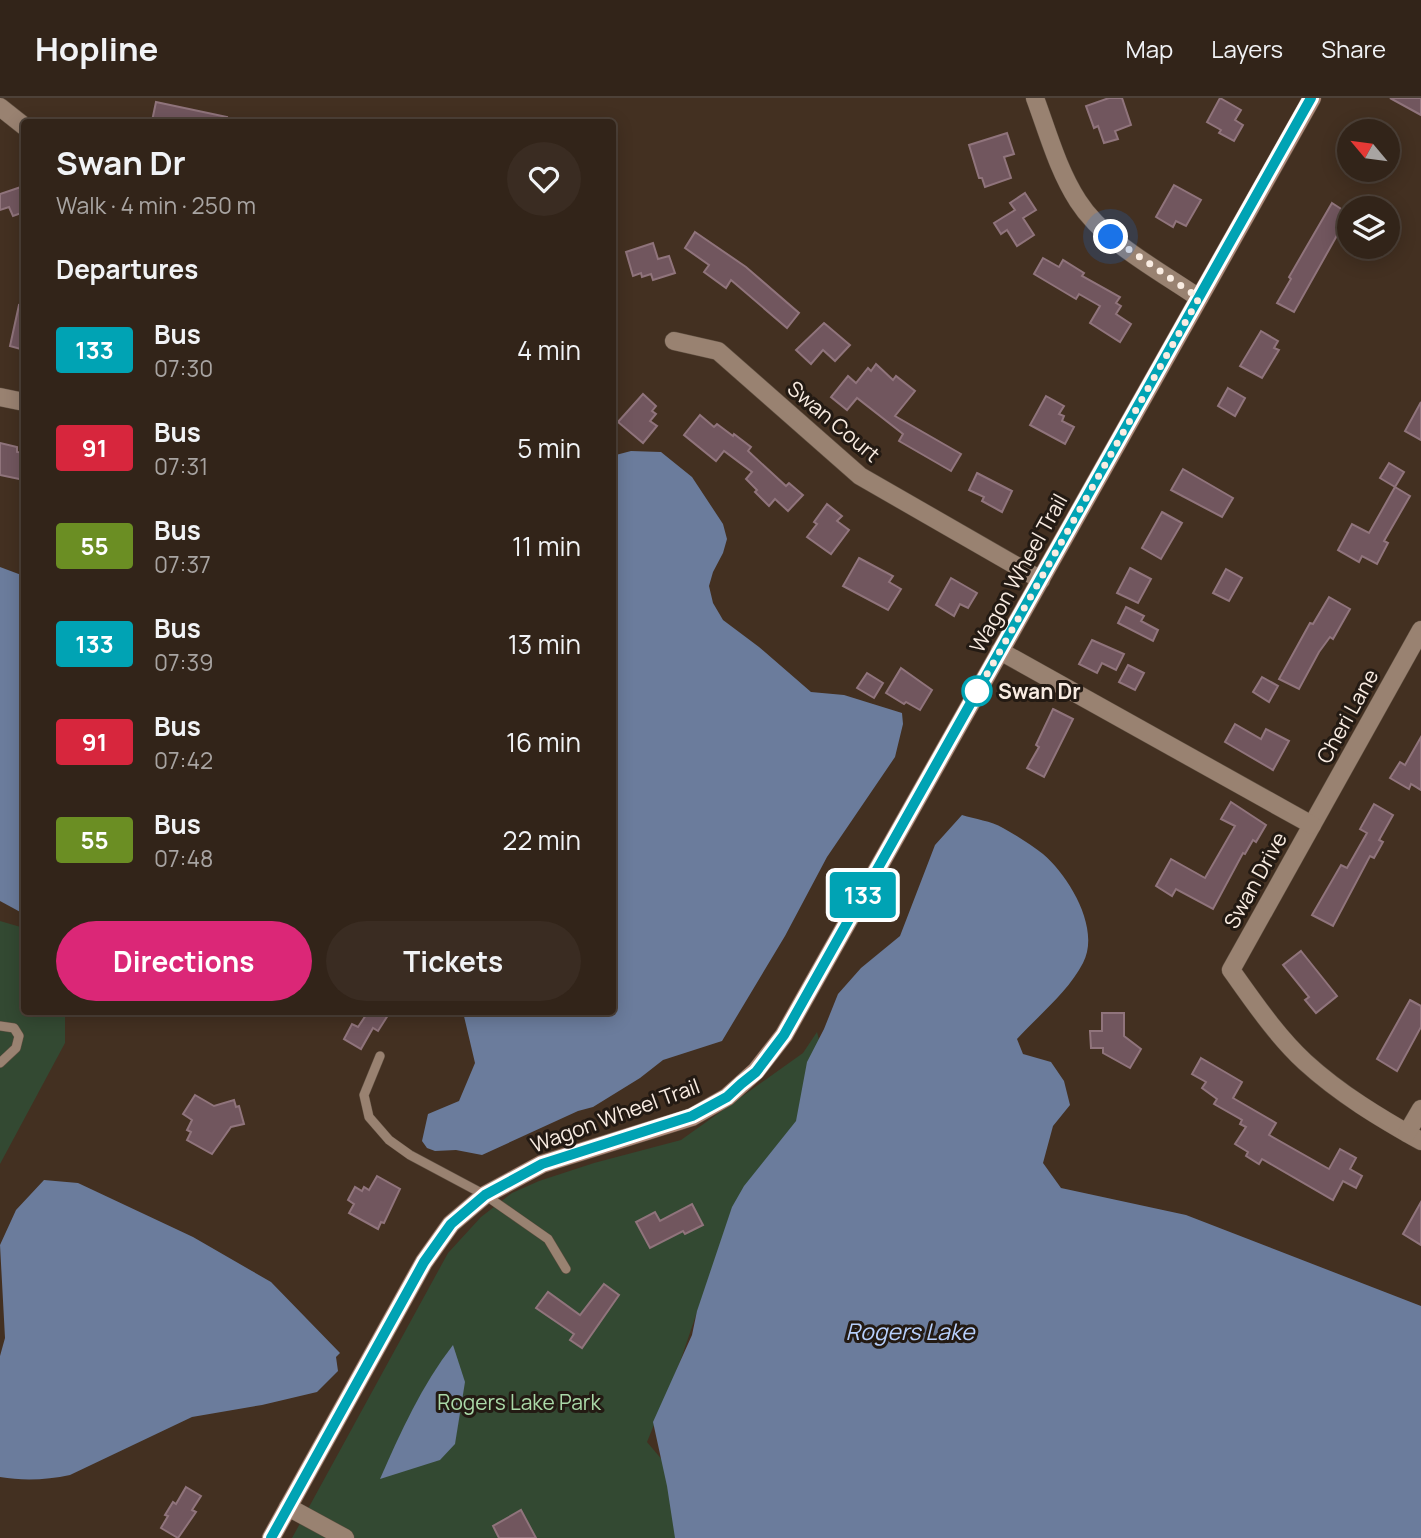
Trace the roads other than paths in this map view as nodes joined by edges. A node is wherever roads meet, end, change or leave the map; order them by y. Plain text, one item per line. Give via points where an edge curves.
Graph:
1 (1035, 98) edge
2 (1311, 98) edge
3 (1, 102) edge
4 (21, 123) edge
5 (1199, 298) junction
6 (674, 341) dead end
7 (0, 397) edge
8 (21, 401) edge
9 (1041, 580) junction
10 (1421, 630) edge
11 (1000, 651) junction
12 (1312, 825) junction
13 (0, 1026) edge
14 (380, 1056) dead end
15 (0, 1063) edge
16 (1421, 1109) edge
17 (1414, 1137) edge
18 (485, 1195) junction
19 (566, 1269) dead end
20 (288, 1507) junction
21 (271, 1538) edge
22 (345, 1538) edge

1 - 5 street via 1062,171 1080,204 1111,237
2 - 5 street, Wagon Wheel Trail
3 - 4 street
5 - 9 street, Wagon Wheel Trail
6 - 9 street, Swan Court via 718,351 860,476
7 - 8 street
9 - 11 street, Wagon Wheel Trail
10 - 12 street, Cheri Lane
11 - 12 street, Swan Drive
11 - 18 street, Wagon Wheel Trail via 784,1035 756,1072 727,1097 692,1116 542,1164
12 - 17 street, Swan Drive via 1231,970 1265,1019 1305,1062 1352,1100
13 - 15 lane via 14,1028 19,1036 16,1048
14 - 18 lane via 364,1095 369,1116 388,1140 410,1155
16 - 17 street
18 - 19 lane via 548,1239
18 - 20 street, Wagon Wheel Trail via 451,1224 424,1262
20 - 21 street, Wagon Wheel Trail
20 - 22 street

